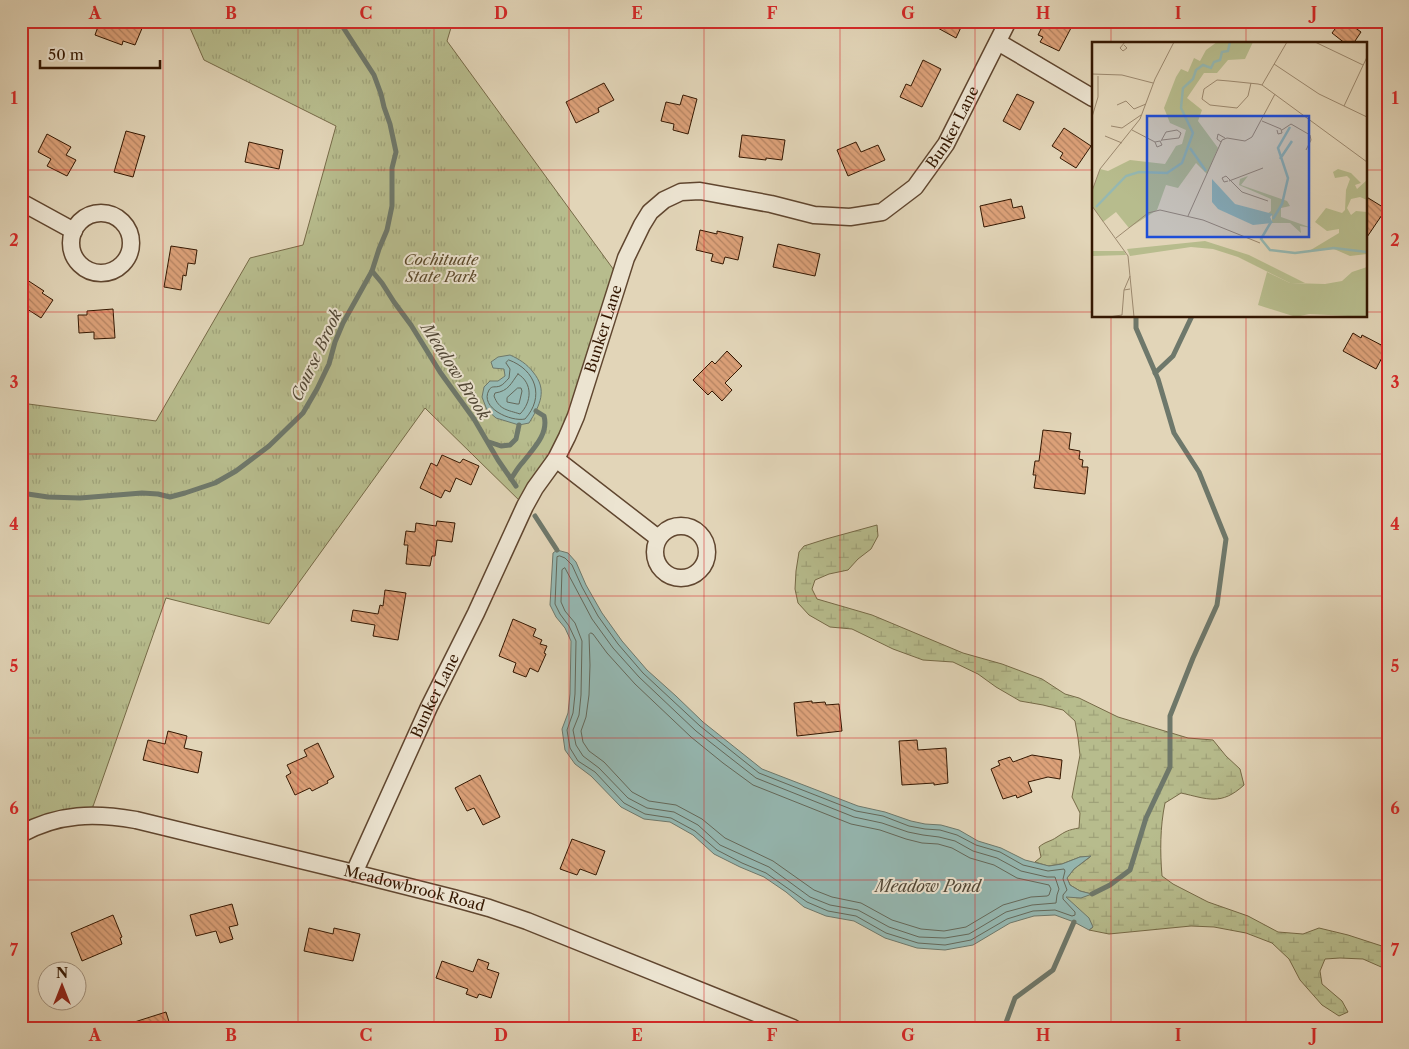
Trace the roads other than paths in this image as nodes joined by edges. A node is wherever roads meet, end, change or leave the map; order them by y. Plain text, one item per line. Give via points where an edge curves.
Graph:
1 (1008, 21) edge
2 (998, 42) junction
3 (1092, 97) edge
4 (21, 202) edge
5 (74, 230) dead end
6 (556, 459) junction
7 (658, 538) dead end
8 (21, 834) edge
9 (354, 873) junction
10 (794, 1028) edge

1 - 2 street, Bunker Lane
2 - 3 street
2 - 6 street, Bunker Lane via 946,144 915,187 882,212 850,217 814,215 700,191 681,192 650,212 626,258 576,416
4 - 5 street
6 - 7 street
6 - 9 street, Bunker Lane via 525,506
8 - 9 street, Meadowbrook Road via 69,817 112,816
9 - 10 street, Meadowbrook Road via 527,921

